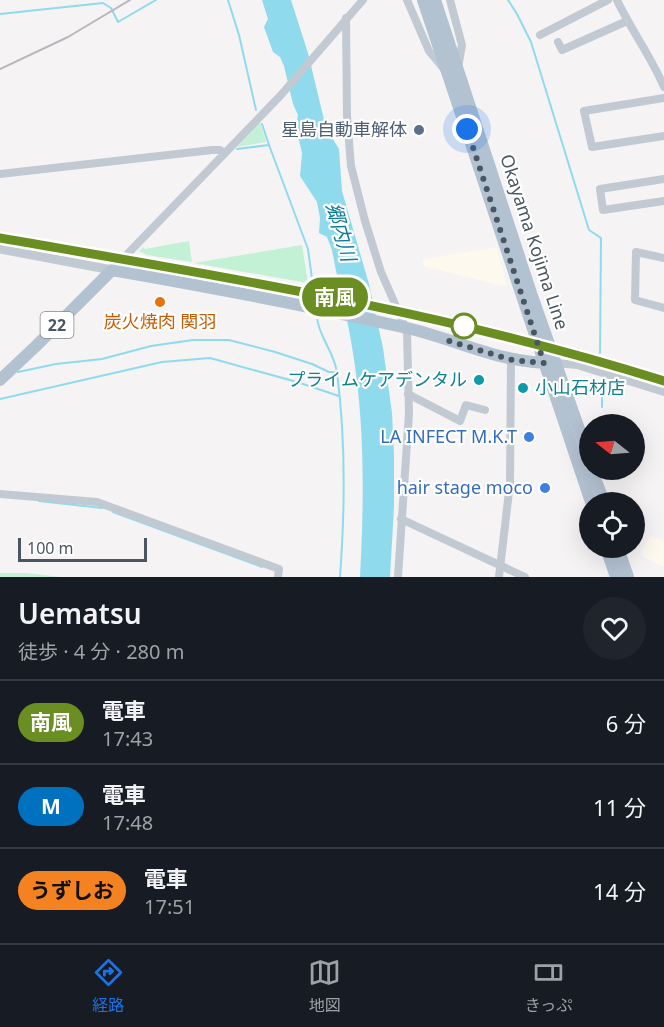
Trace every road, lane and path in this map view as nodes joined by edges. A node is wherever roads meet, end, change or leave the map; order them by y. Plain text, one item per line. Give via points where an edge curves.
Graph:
1 (363, 0) edge
2 (407, 0) edge
3 (423, 0) edge
4 (435, 0) edge
5 (450, 0) edge
6 (608, 0) edge
7 (617, 0) edge
8 (346, 18) junction
9 (627, 21) junction
10 (540, 35) dead end
11 (558, 42) dead end
12 (452, 70) junction
13 (664, 87) edge
14 (664, 98) edge
15 (664, 136) edge
16 (224, 153) junction
17 (0, 174) edge
18 (664, 179) edge
19 (664, 201) edge
20 (0, 249) edge
21 (664, 258) edge
22 (112, 270) junction
23 (664, 308) edge
24 (403, 328) junction
25 (512, 360) junction
26 (550, 363) junction
27 (0, 380) edge
28 (664, 392) edge
29 (408, 394) junction
30 (485, 410) dead end
31 (579, 433) edge
32 (579, 445) edge
33 (0, 494) edge
34 (401, 519) junction
35 (609, 558) edge
36 (621, 558) edge
37 (501, 565) junction
38 (278, 577) edge
39 (398, 577) edge
40 (500, 577) edge
41 (525, 577) edge
42 (616, 577) edge
43 (628, 577) edge

1 - 8 street
2 - 12 street via 429,51 436,61
3 - 12 main road, Okayama Kojima Line
4 - 12 main road, Okayama Kojima Line
5 - 12 street via 462,45
6 - 10 street
7 - 9 street
8 - 16 street via 281,95
8 - 24 street via 351,166 381,272
9 - 11 street via 562,50
9 - 13 street
12 - 26 main road, Okayama Kojima Line via 532,296
14 - 15 street via 584,111 592,147
16 - 17 street via 212,150
16 - 22 street
18 - 19 street via 600,189 603,210
20 - 22 street
21 - 23 street via 636,252 636,300
22 - 24 main road
22 - 27 main road, 22
24 - 25 main road
24 - 29 street
25 - 26 main road
25 - 37 street via 510,483
26 - 28 street via 577,365
26 - 31 main road, Okayama Kojima Line
26 - 32 main road, Okayama Kojima Line
29 - 30 street via 460,421 466,405
29 - 34 street
33 - 38 street via 97,502 279,569
34 - 37 street
34 - 39 street
35 - 42 main road
36 - 43 main road
37 - 40 street
37 - 41 street

